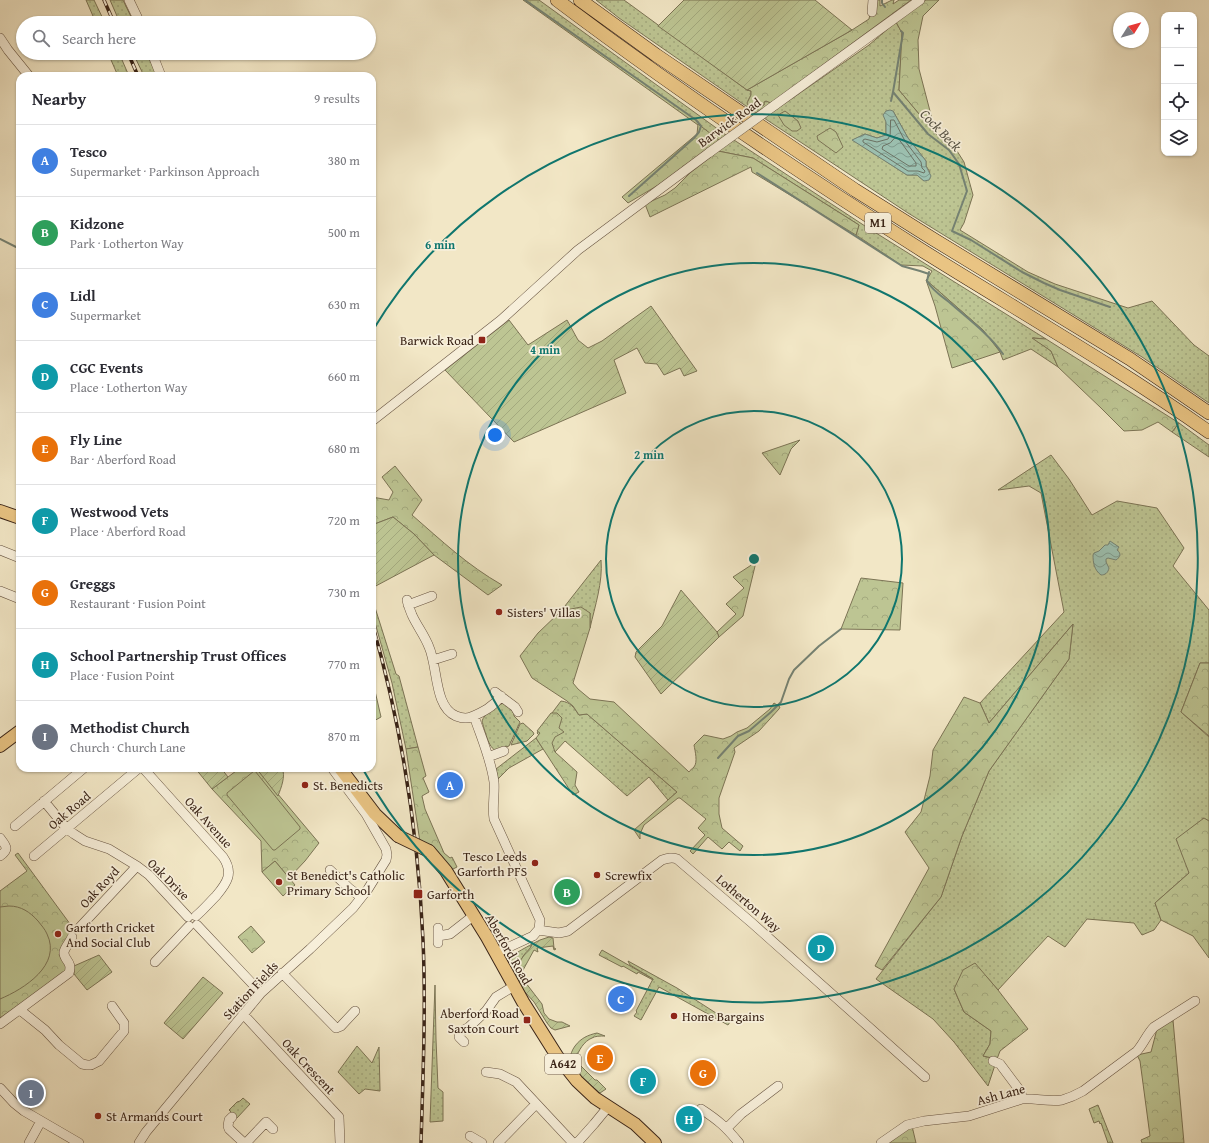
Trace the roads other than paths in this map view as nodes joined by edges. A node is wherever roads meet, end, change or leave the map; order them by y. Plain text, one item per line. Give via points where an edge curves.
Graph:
1 (129, 0) edge
2 (557, 0) edge
3 (580, 0) edge
4 (873, 0) edge
5 (920, 0) edge
6 (872, 12) dead end
7 (137, 16) edge
8 (0, 38) edge
9 (155, 60) edge
10 (25, 72) edge
11 (159, 72) edge
12 (1209, 413) edge
13 (376, 419) edge
14 (1209, 432) edge
15 (0, 511) edge
16 (16, 517) edge
17 (0, 550) edge
18 (16, 556) edge
19 (0, 591) edge
20 (432, 596) dead end
21 (16, 597) edge
22 (452, 654) dead end
23 (433, 660) junction
24 (518, 712) dead end
25 (474, 716) junction
26 (16, 734) edge
27 (0, 746) edge
28 (504, 751) dead end
29 (488, 757) junction
30 (79, 772) edge
31 (134, 772) edge
32 (147, 772) edge
33 (335, 772) edge
34 (343, 772) edge
35 (44, 801) junction
36 (15, 826) dead end
37 (67, 829) junction
38 (0, 838) edge
39 (0, 856) edge
40 (34, 856) dead end
41 (137, 866) junction
42 (330, 870) dead end
43 (361, 897) junction
44 (473, 916) junction
45 (192, 921) junction
46 (80, 927) dead end
47 (538, 930) junction
48 (438, 936) dead end
49 (72, 937) dead end
50 (496, 953) junction
51 (155, 962) dead end
52 (282, 973) junction
53 (514, 986) junction
54 (261, 993) junction
55 (1195, 1001) dead end
56 (112, 1006) dead end
57 (20, 1010) junction
58 (355, 1011) dead end
59 (243, 1014) junction
60 (0, 1024) edge
61 (464, 1042) dead end
62 (994, 1061) dead end
63 (486, 1072) dead end
64 (924, 1077) dead end
65 (778, 1086) dead end
66 (0, 1088) edge
67 (1022, 1099) junction
68 (536, 1104) junction
69 (608, 1107) junction
70 (701, 1109) dead end
71 (232, 1117) dead end
72 (41, 1121) junction
73 (727, 1128) junction
74 (273, 1129) dead end
75 (470, 1136) dead end
76 (580, 1140) edge
77 (29, 1143) edge
78 (79, 1143) edge
79 (139, 1143) edge
80 (245, 1143) edge
81 (340, 1143) edge
82 (482, 1143) edge
83 (498, 1143) edge
84 (574, 1143) edge
85 (590, 1143) edge
86 (655, 1143) edge
87 (739, 1143) edge
88 (881, 1143) edge

1 - 7 street
2 - 14 highway, M1 via 696,101 841,199 1122,374
3 - 12 highway, M1 via 656,55 855,190 1130,359
4 - 6 street
5 - 13 street, Barwick Road, bridge via 578,250 501,320
8 - 10 street
9 - 11 street
15 - 16 main road
17 - 18 street
19 - 21 street
20 - 23 street via 407,603 430,648
22 - 23 street
23 - 25 street via 445,708 459,717
24 - 25 street via 498,694 493,706
25 - 29 street
26 - 27 main road
28 - 29 street
29 - 47 street via 494,782 494,819 539,916
30 - 35 street
31 - 37 street, Oak Road
32 - 45 street, Oak Avenue via 223,857 228,866 224,886
33 - 43 street, Station Fields via 370,820 388,855
34 - 44 main road, Aberford Road / A642, bridge via 375,814 398,836 429,852 446,870
35 - 36 street
35 - 37 street, Oak Drive
37 - 40 street, Oak Road
37 - 41 street, Oak Drive via 81,839 110,849
38 - 39 street via 7,849
41 - 45 street, Oak Drive via 149,874
41 - 46 street, Oak Royd
42 - 43 street
43 - 52 street, Station Fields via 348,913
44 - 48 street via 450,934
44 - 50 main road, Aberford Road / A642
45 - 51 street, Oak Avenue
45 - 54 street, Oak Drive
47 - 50 street via 533,936
47 - 64 street, Lotherton Way via 559,933 568,930 662,860 677,859
49 - 57 street via 64,953 70,964 69,973
50 - 53 main road, Aberford Road / A642
52 - 54 street, Station Fields
52 - 58 street via 336,1028
53 - 61 street via 496,997 468,1029 460,1032 459,1037
53 - 69 main road, Aberford Road / A642 via 557,1056 585,1089
54 - 59 street, Station Fields
55 - 67 street, Ash Lane via 1154,1027 1137,1051 1083,1091 1061,1100
56 - 57 street via 124,1023 124,1031 99,1061 91,1065 82,1064
57 - 60 street
59 - 79 street, Station Fields
59 - 81 street, Oak Crescent via 338,1116
62 - 67 street via 1000,1064 1021,1092
63 - 68 street via 500,1074 513,1080
65 - 73 street
66 - 72 street via 19,1107
67 - 88 street, Ash Lane via 969,1116 907,1125
68 - 83 street
68 - 84 street
69 - 76 street
69 - 86 main road, Aberford Road / A642 via 635,1124
70 - 73 street
71 - 80 street via 228,1123 229,1129
72 - 77 street
72 - 78 street
73 - 87 street
74 - 80 street via 263,1120
75 - 82 street
76 - 85 street

